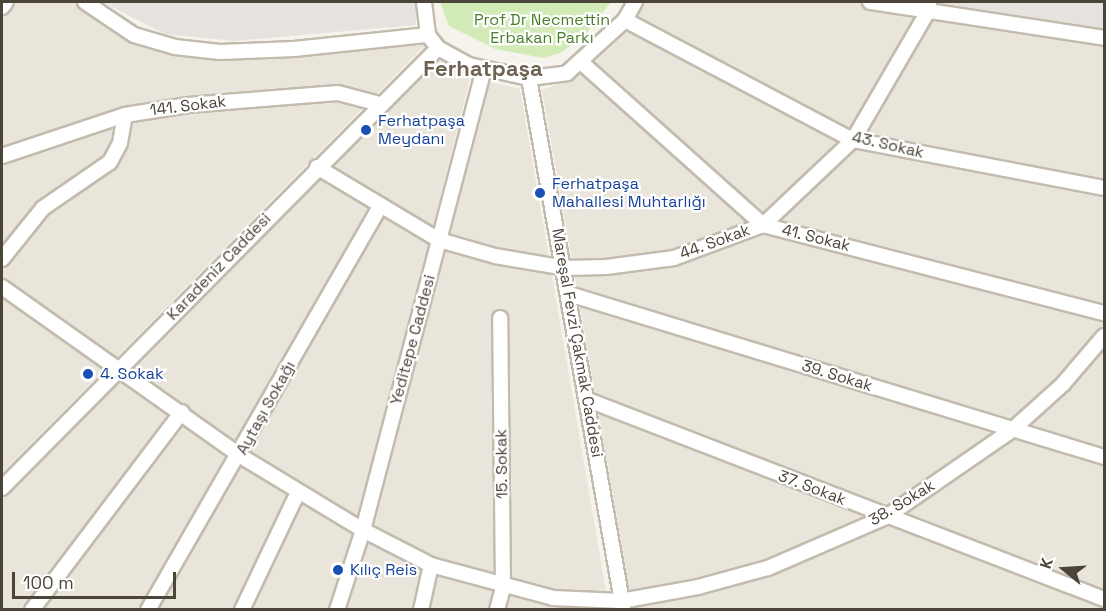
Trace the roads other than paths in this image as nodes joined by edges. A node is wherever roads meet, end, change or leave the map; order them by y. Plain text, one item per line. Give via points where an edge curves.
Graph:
1 (6, 2) edge
2 (85, 2) edge
3 (424, 2) edge
4 (635, 2) edge
5 (870, 2) edge
6 (929, 6) edge
7 (2, 7) edge
8 (625, 20) junction
9 (428, 35) junction
10 (1104, 38) edge
11 (438, 48) junction
12 (582, 63) junction
13 (484, 69) junction
14 (529, 78) junction
15 (380, 104) junction
16 (125, 115) junction
17 (853, 140) junction
18 (2, 156) edge
19 (317, 167) junction
20 (1104, 188) edge
21 (381, 205) junction
22 (763, 225) junction
23 (439, 240) junction
24 (2, 259) edge
25 (565, 268) junction
26 (2, 287) edge
27 (569, 294) junction
28 (1104, 313) edge
29 (500, 318) dead end
30 (1104, 336) edge
31 (121, 368) junction
32 (588, 400) junction
33 (182, 412) junction
34 (1012, 429) junction
35 (240, 455) junction
36 (1104, 457) edge
37 (2, 488) edge
38 (298, 492) junction
39 (886, 517) junction
40 (363, 530) junction
41 (430, 565) junction
42 (503, 588) junction
43 (1104, 599) edge
44 (553, 604) edge
45 (622, 605) edge
46 (32, 609) edge
47 (148, 609) edge
48 (242, 609) edge
49 (337, 609) edge
50 (421, 609) edge
51 (497, 609) edge
52 (643, 609) edge

1 - 7 street
2 - 9 street via 134,35 175,47 220,52 294,49
3 - 9 street
4 - 8 street
5 - 6 street
6 - 10 street
6 - 17 street, 44. Sokak
8 - 12 street
8 - 17 street, 43. Sokak
9 - 11 street
11 - 13 street
11 - 15 street, Karadeniz Caddesi
12 - 14 street via 567,73
12 - 22 street, 41. Sokak
13 - 14 street
13 - 23 street, Yeditepe Caddesi
14 - 25 street, Mareşal Fevzi Çakmak Caddesi
15 - 16 street, 141. Sokak via 338,93 279,95
15 - 19 street, Karadeniz Caddesi
16 - 18 street, 141. Sokak
16 - 24 street via 120,143 110,162 42,208
17 - 20 street, 43. Sokak
17 - 22 street, 44. Sokak
19 - 21 street, 44. Sokak
19 - 31 street, Karadeniz Caddesi
21 - 23 street, 44. Sokak
21 - 35 street, Aytaşı Sokağı
22 - 25 street, 44. Sokak via 674,258
22 - 28 street, 41. Sokak
23 - 25 street, 44. Sokak via 495,256
23 - 40 street, Yeditepe Caddesi
25 - 27 street, Mareşal Fevzi Çakmak Caddesi
26 - 31 street
27 - 32 street, Mareşal Fevzi Çakmak Caddesi
27 - 34 street, 39. Sokak
29 - 42 street, 15. Sokak
30 - 34 street, 38. Sokak via 1063,384
31 - 33 street
31 - 37 street, Karadeniz Caddesi
32 - 39 street, 37. Sokak
32 - 45 street, Mareşal Fevzi Çakmak Caddesi
33 - 35 street
33 - 46 street
34 - 36 street, 39. Sokak
34 - 39 street, 38. Sokak
35 - 38 street
35 - 47 street, Aytaşı Sokağı
38 - 40 street
38 - 48 street
39 - 43 street, 37. Sokak
39 - 45 street, 38. Sokak via 768,568
40 - 41 street
40 - 49 street, Yeditepe Caddesi
41 - 42 street
41 - 50 street
42 - 44 street
42 - 51 street, 15. Sokak
44 - 45 street
45 - 52 street

